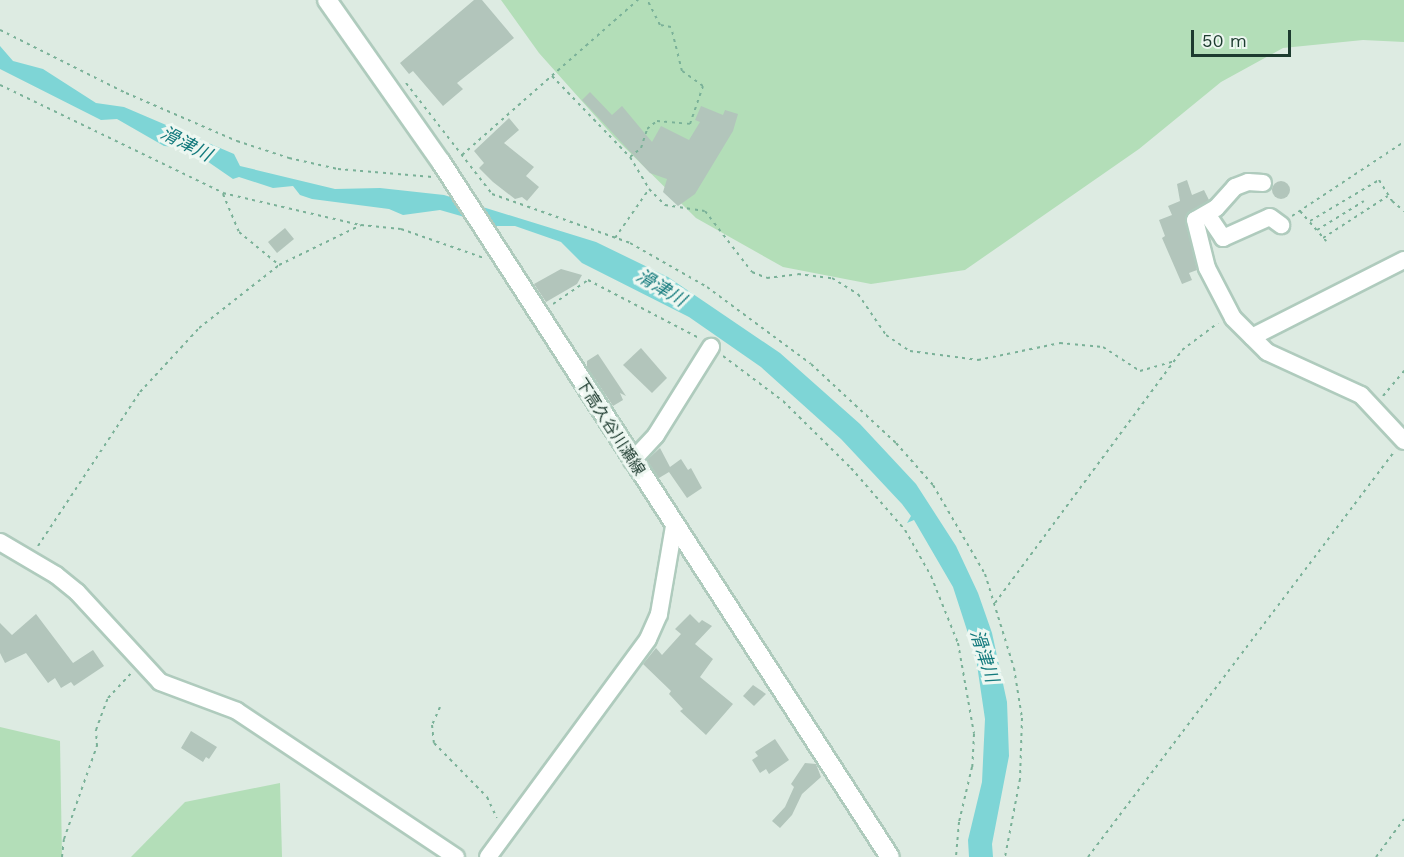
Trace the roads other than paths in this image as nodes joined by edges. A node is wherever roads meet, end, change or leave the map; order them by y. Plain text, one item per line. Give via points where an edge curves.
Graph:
1 (327, 0) edge
2 (1263, 183) dead end
3 (1207, 213) junction
4 (1281, 225) road end
5 (1404, 260) edge
6 (1252, 337) junction
7 (711, 347) road end
8 (1404, 441) edge
9 (632, 461) junction
10 (674, 526) junction
11 (2, 546) edge
12 (489, 856) edge
13 (456, 857) edge
14 (890, 857) edge

1 - 9 main road, 下高久谷川瀬線 via 441,162
2 - 3 street via 1248,182 1235,187
3 - 4 street via 1223,238 1270,217
3 - 6 street via 1195,220 1207,268 1232,315
5 - 6 street
6 - 8 street via 1267,351 1361,395
7 - 9 street via 656,435
9 - 10 main road, 下高久谷川瀬線
10 - 12 street via 659,614 648,639
10 - 14 main road, 下高久谷川瀬線
11 - 13 street via 30,558 77,592 160,682 237,711

